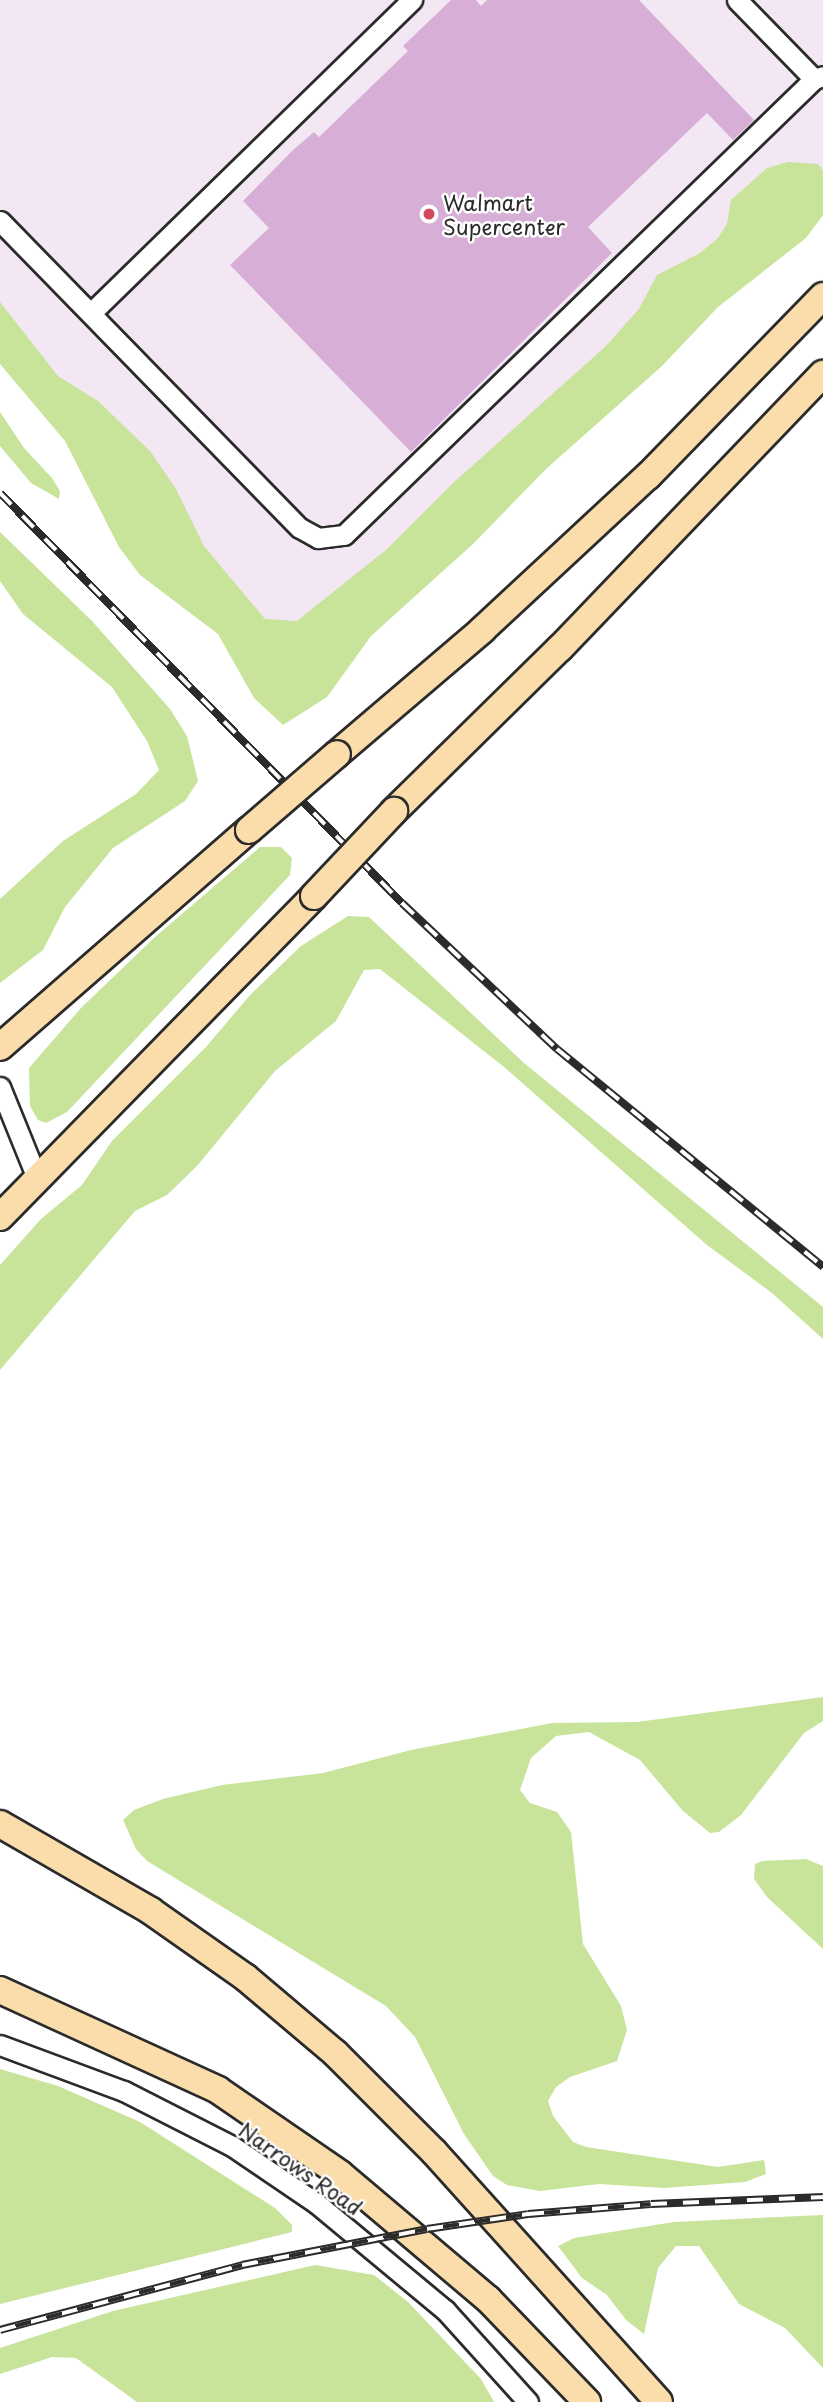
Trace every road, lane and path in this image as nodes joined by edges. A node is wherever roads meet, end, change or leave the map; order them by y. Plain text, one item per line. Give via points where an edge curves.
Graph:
1 (412, 0) edge
2 (737, 0) edge
3 (819, 78) edge
4 (0, 221) edge
5 (823, 296) edge
6 (93, 312) junction
7 (823, 374) edge
8 (823, 402) edge
9 (732, 472) junction
10 (0, 1047) edge
11 (0, 1087) edge
12 (37, 1178) junction
13 (0, 1217) edge
14 (0, 1824) edge
15 (0, 1990) edge
16 (0, 2045) edge
17 (528, 2402) edge
18 (587, 2402) edge
19 (659, 2402) edge

1 - 6 street
2 - 3 street
3 - 6 street via 344,535 318,538 300,528
4 - 6 street
5 - 10 highway, bridge via 648,476 482,630
7 - 9 highway
8 - 9 highway
9 - 12 highway, bridge
11 - 12 street
12 - 13 highway
14 - 19 highway via 150,1911 244,1977 335,2053 434,2152
15 - 18 highway via 218,2090 340,2174 488,2299
16 - 17 street, Narrows Road via 124,2091 232,2146 316,2203 445,2310

